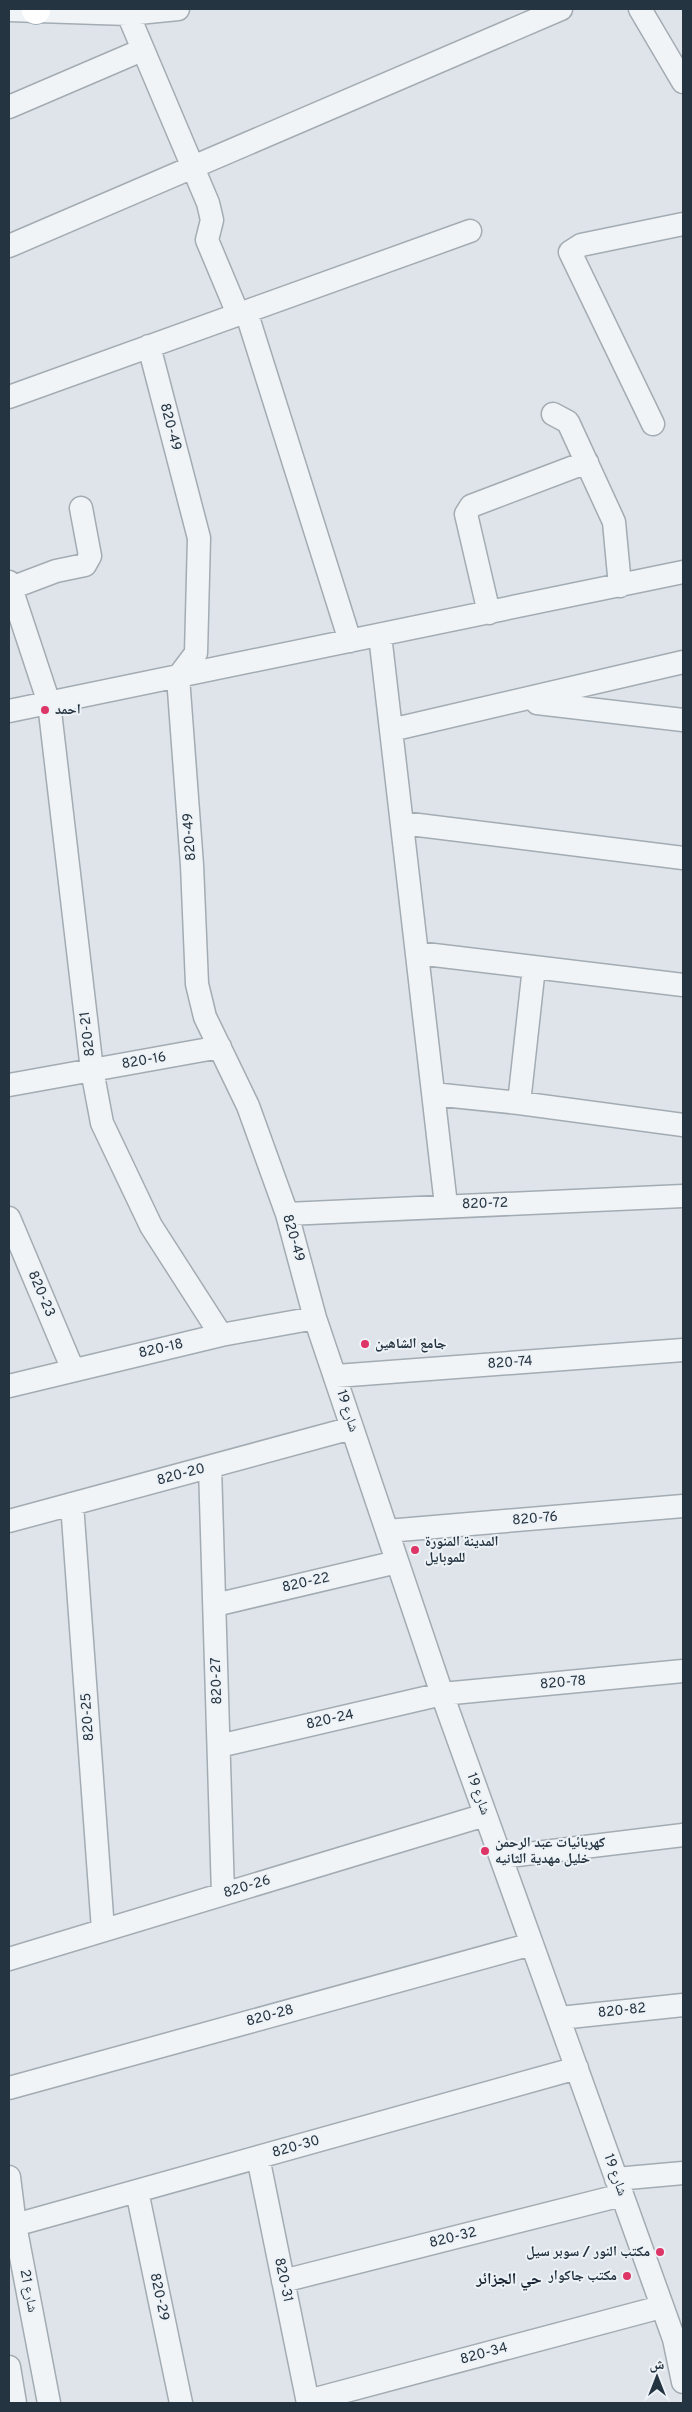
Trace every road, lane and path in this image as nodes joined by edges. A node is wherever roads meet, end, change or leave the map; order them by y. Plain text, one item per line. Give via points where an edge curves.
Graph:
1 (178, 9) edge
2 (561, 9) edge
3 (640, 9) edge
4 (9, 10) edge
5 (36, 10) edge
6 (128, 14) junction
7 (142, 50) junction
8 (683, 82) edge
9 (9, 107) edge
10 (193, 167) junction
11 (683, 224) edge
12 (470, 231) dead end
13 (9, 246) edge
14 (242, 313) junction
15 (149, 346) junction
16 (9, 397) edge
17 (553, 414) dead end
18 (653, 424) dead end
19 (587, 462) junction
20 (81, 508) dead end
21 (683, 572) edge
22 (10, 585) edge
23 (620, 586) junction
24 (490, 612) junction
25 (380, 635) junction
26 (350, 642) junction
27 (683, 662) edge
28 (178, 677) junction
29 (521, 701) junction
30 (49, 703) junction
31 (9, 711) edge
32 (683, 720) edge
33 (391, 730) junction
34 (402, 823) junction
35 (683, 858) edge
36 (417, 953) junction
37 (534, 967) junction
38 (683, 985) edge
39 (220, 1047) junction
40 (92, 1070) junction
41 (9, 1085) edge
42 (433, 1094) junction
43 (519, 1103) junction
44 (683, 1125) edge
45 (683, 1196) edge
46 (446, 1205) junction
47 (287, 1214) junction
48 (9, 1218) edge
49 (315, 1318) junction
50 (221, 1335) junction
51 (683, 1350) edge
52 (73, 1370) junction
53 (336, 1376) junction
54 (9, 1386) edge
55 (352, 1428) junction
56 (210, 1467) junction
57 (72, 1504) junction
58 (683, 1506) edge
59 (9, 1521) edge
60 (387, 1531) junction
61 (397, 1562) junction
62 (215, 1605) junction
63 (683, 1672) edge
64 (442, 1694) junction
65 (219, 1746) junction
66 (485, 1816) junction
67 (683, 1835) edge
68 (502, 1857) junction
69 (223, 1894) junction
70 (103, 1930) junction
71 (532, 1944) junction
72 (9, 1959) edge
73 (683, 2005) edge
74 (560, 2018) junction
75 (577, 2068) junction
76 (9, 2088) edge
77 (258, 2157) junction
78 (683, 2173) edge
79 (9, 2178) edge
80 (619, 2187) junction
81 (137, 2191) junction
82 (15, 2225) junction
83 (283, 2282) junction
84 (661, 2307) junction
85 (678, 2338) edge
86 (9, 2373) edge
87 (683, 2382) edge
88 (308, 2402) edge
89 (15, 2403) edge
90 (49, 2403) edge
91 (181, 2403) edge

1 - 6 street
2 - 10 street
3 - 8 street
4 - 5 street
5 - 6 street
6 - 7 street
7 - 9 street
7 - 10 street
10 - 13 street
10 - 14 street via 212,220 207,240
11 - 18 street via 581,245 570,252
12 - 14 street
14 - 15 street
14 - 26 street
15 - 16 street
15 - 28 street, 820-49 via 199,538 196,653
17 - 19 street via 568,422
19 - 23 street via 614,522
19 - 24 street via 471,506 466,514
20 - 22 street via 90,556 85,565
21 - 23 street
22 - 30 street, 820-21
23 - 24 street
24 - 25 street
25 - 26 street
25 - 33 street
26 - 28 street
27 - 29 street
28 - 30 street
28 - 39 street, 820-49 via 197,984 205,1018
29 - 32 street
29 - 33 street
30 - 31 street
30 - 40 street, 820-21
33 - 34 street
34 - 35 street
34 - 36 street
36 - 37 street
36 - 42 street
37 - 38 street
37 - 43 street
39 - 40 street, 820-16
39 - 47 street, 820-49 via 248,1106
40 - 41 street, 820-16
40 - 50 street, 820-21 via 102,1122 151,1226
42 - 43 street
42 - 46 street
43 - 44 street
45 - 46 street, 820-72
46 - 47 street, 820-72
47 - 49 street, 820-49
48 - 52 street, 820-23
49 - 50 street, 820-18
49 - 53 street, شارع 19
50 - 52 street, 820-18
51 - 53 street, 820-74
52 - 54 street, 820-18
53 - 55 street, شارع 19
55 - 56 street, 820-20
55 - 60 street, شارع 19
56 - 57 street, 820-20
56 - 62 street, 820-27
57 - 59 street, 820-20
57 - 70 street, 820-25
58 - 60 street, 820-76
60 - 61 street, شارع 19
61 - 62 street, 820-22
61 - 64 street, شارع 19
62 - 65 street, 820-27
63 - 64 street, 820-78
64 - 65 street, 820-24
64 - 66 street, شارع 19
65 - 69 street, 820-27
66 - 68 street, شارع 19
66 - 69 street, 820-26
67 - 68 street
68 - 71 street, شارع 19
69 - 70 street, 820-26
70 - 72 street, 820-26
71 - 74 street, شارع 19
71 - 76 street, 820-28
73 - 74 street, 820-82
74 - 75 street, شارع 19
75 - 77 street, 820-30
75 - 80 street, شارع 19
77 - 81 street, 820-30
77 - 83 street, 820-31
78 - 80 street, 820-32
79 - 82 street, شارع 21
80 - 83 street, 820-32
80 - 84 street, شارع 19
81 - 82 street, 820-30
81 - 91 street, 820-29
82 - 90 street, شارع 21
83 - 88 street, 820-31
84 - 85 street, شارع 19
84 - 88 street, 820-34
85 - 87 street, شارع 19
86 - 89 street

